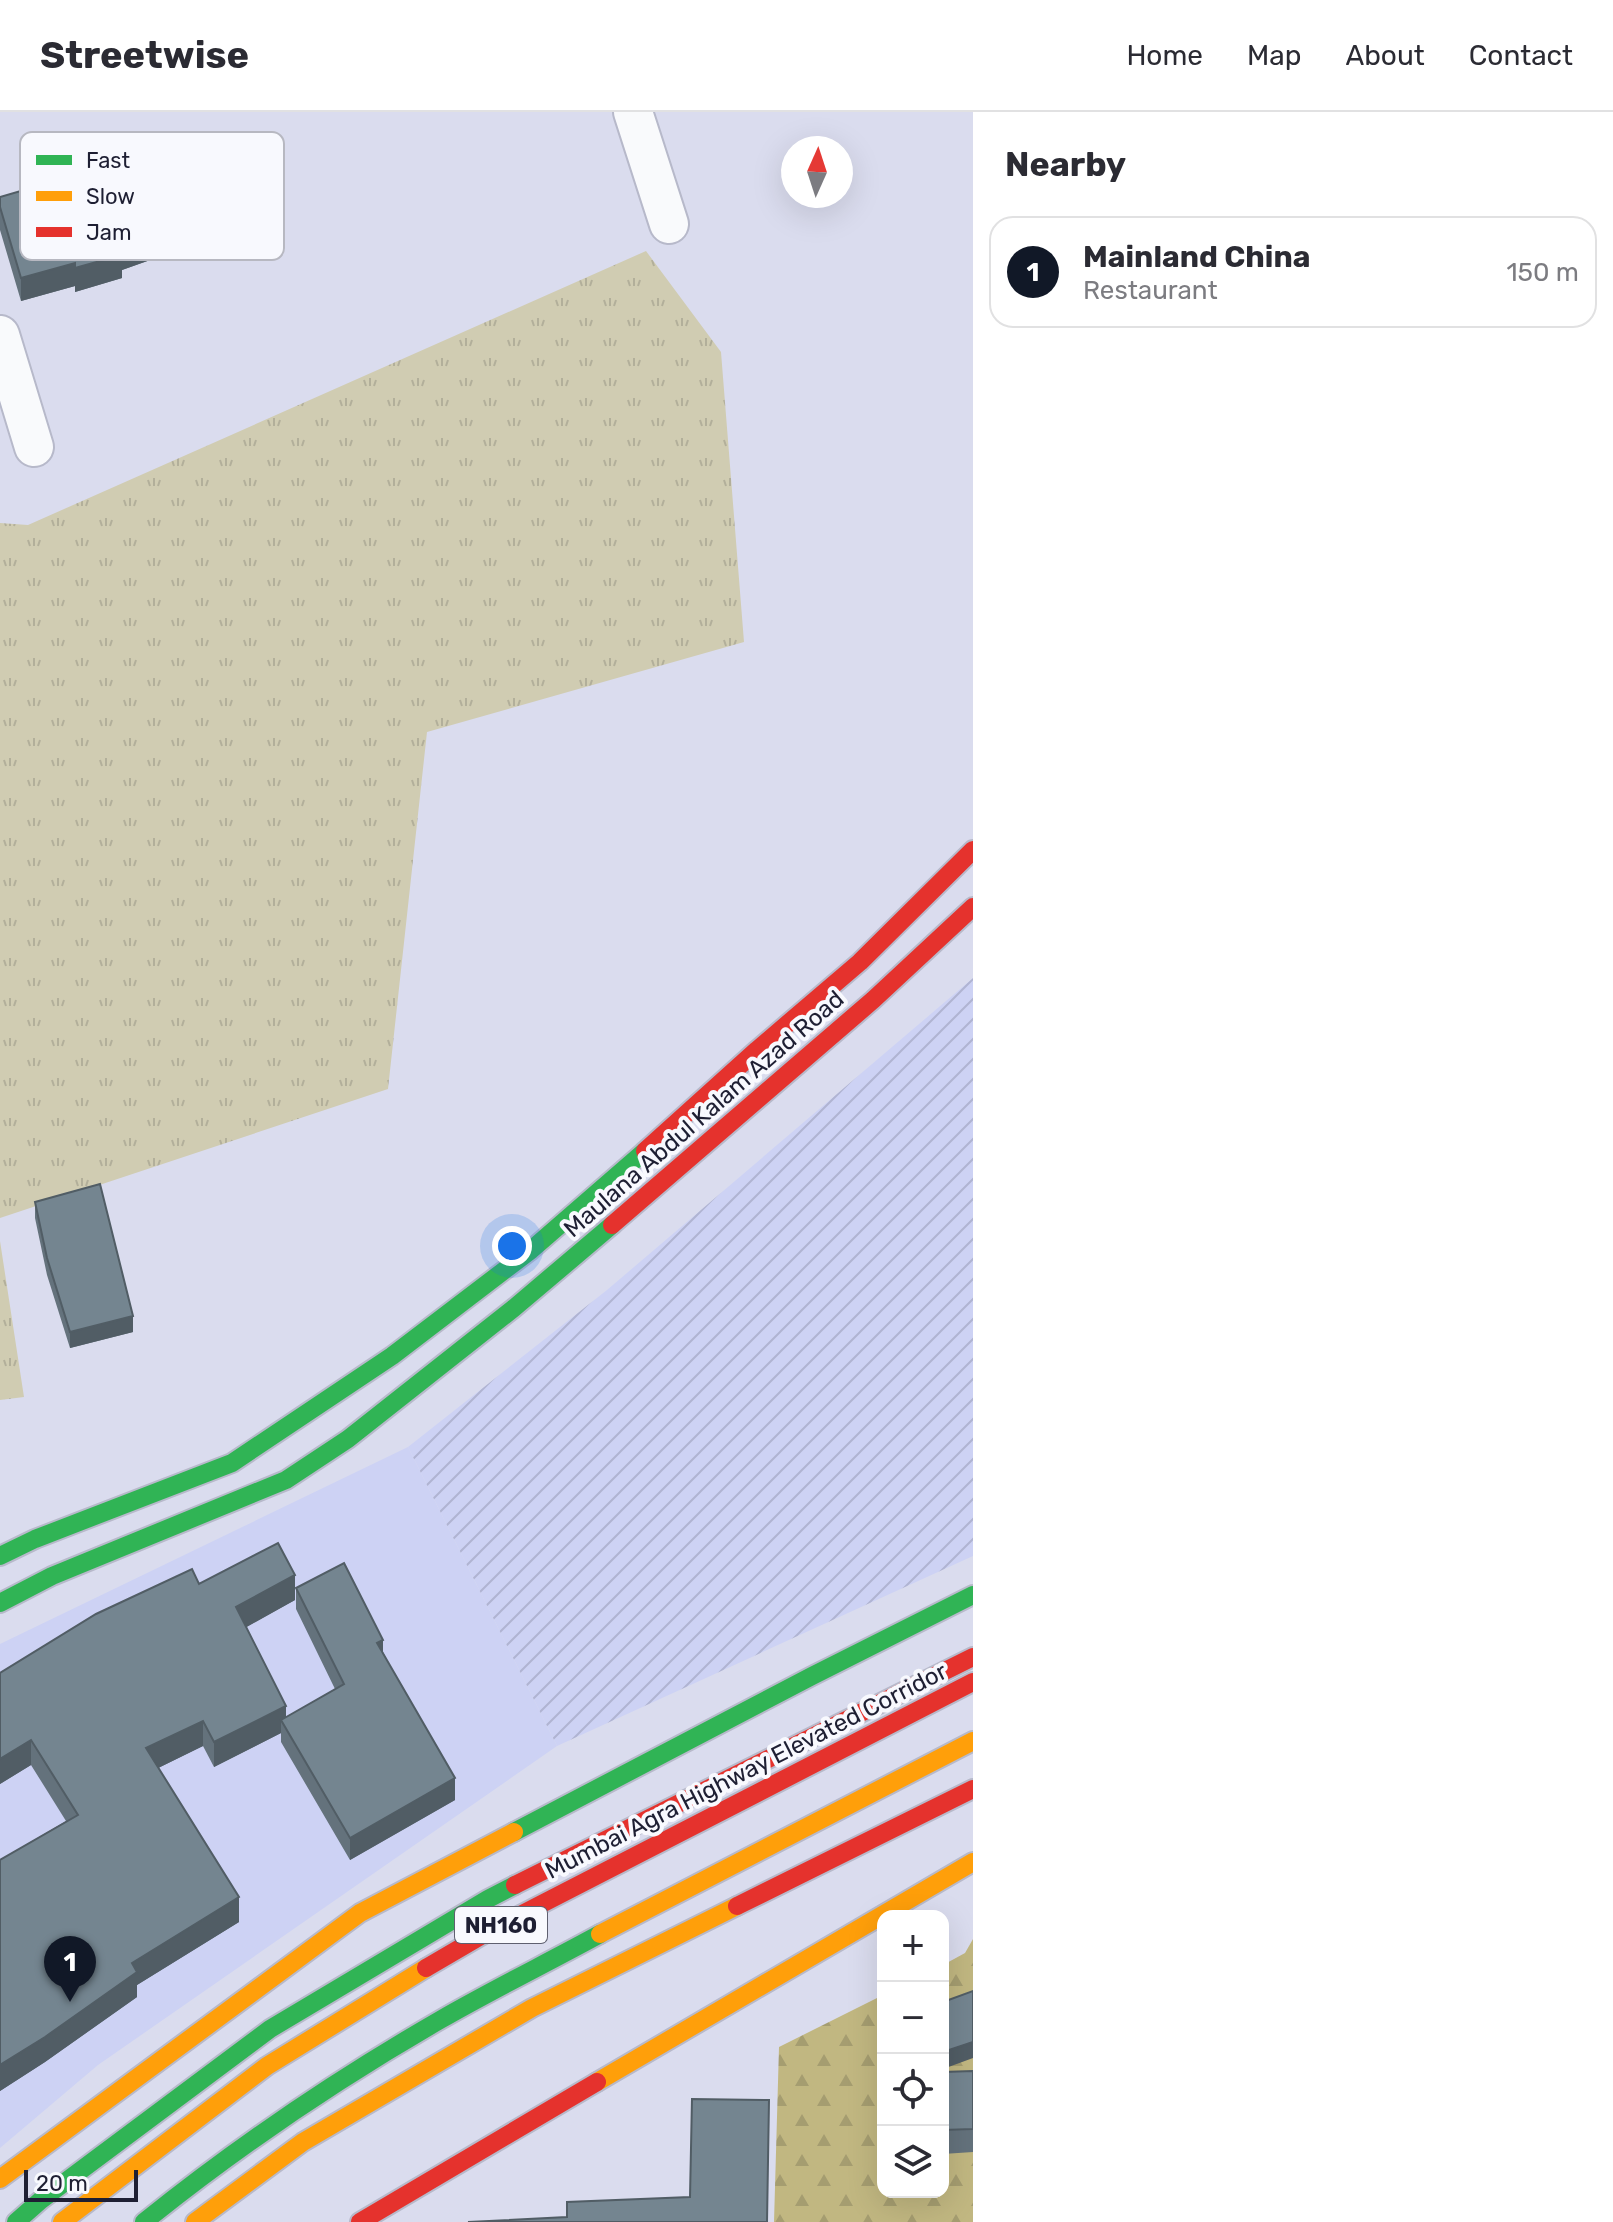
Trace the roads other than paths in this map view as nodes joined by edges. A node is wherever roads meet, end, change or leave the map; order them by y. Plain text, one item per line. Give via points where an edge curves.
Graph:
1 (633, 112) edge
2 (669, 224) dead end
3 (0, 335) edge
4 (34, 447) dead end
5 (973, 850) edge
6 (973, 907) edge
7 (914, 937) junction
8 (404, 1372) junction
9 (0, 1556) edge
10 (973, 1595) edge
11 (0, 1603) edge
12 (973, 1657) edge
13 (973, 1682) edge
14 (973, 1741) edge
15 (973, 1789) edge
16 (973, 1862) edge
17 (0, 2179) edge
18 (16, 2222) edge
19 (62, 2222) edge
20 (144, 2222) edge
21 (195, 2222) edge
22 (360, 2222) edge

1 - 2 street
3 - 4 street
5 - 7 main road
6 - 7 main road, Maulana Abdul Kalam Azad Road
7 - 8 main road via 860,962 531,1250
7 - 8 main road, Maulana Abdul Kalam Azad Road via 873,1000 616,1222 514,1308
8 - 9 main road via 232,1463
8 - 11 main road, Maulana Abdul Kalam Azad Road via 348,1439 286,1480 52,1576
10 - 17 main road via 360,1913
12 - 18 main road via 488,1899 270,2029
13 - 19 main road, Mumbai Agra Highway Elevated Corridor / NH160 via 491,1930 378,1996 267,2066
14 - 20 main road, NH160 via 393,2048 179,2192
15 - 21 main road via 532,2008 303,2142
16 - 22 main road

